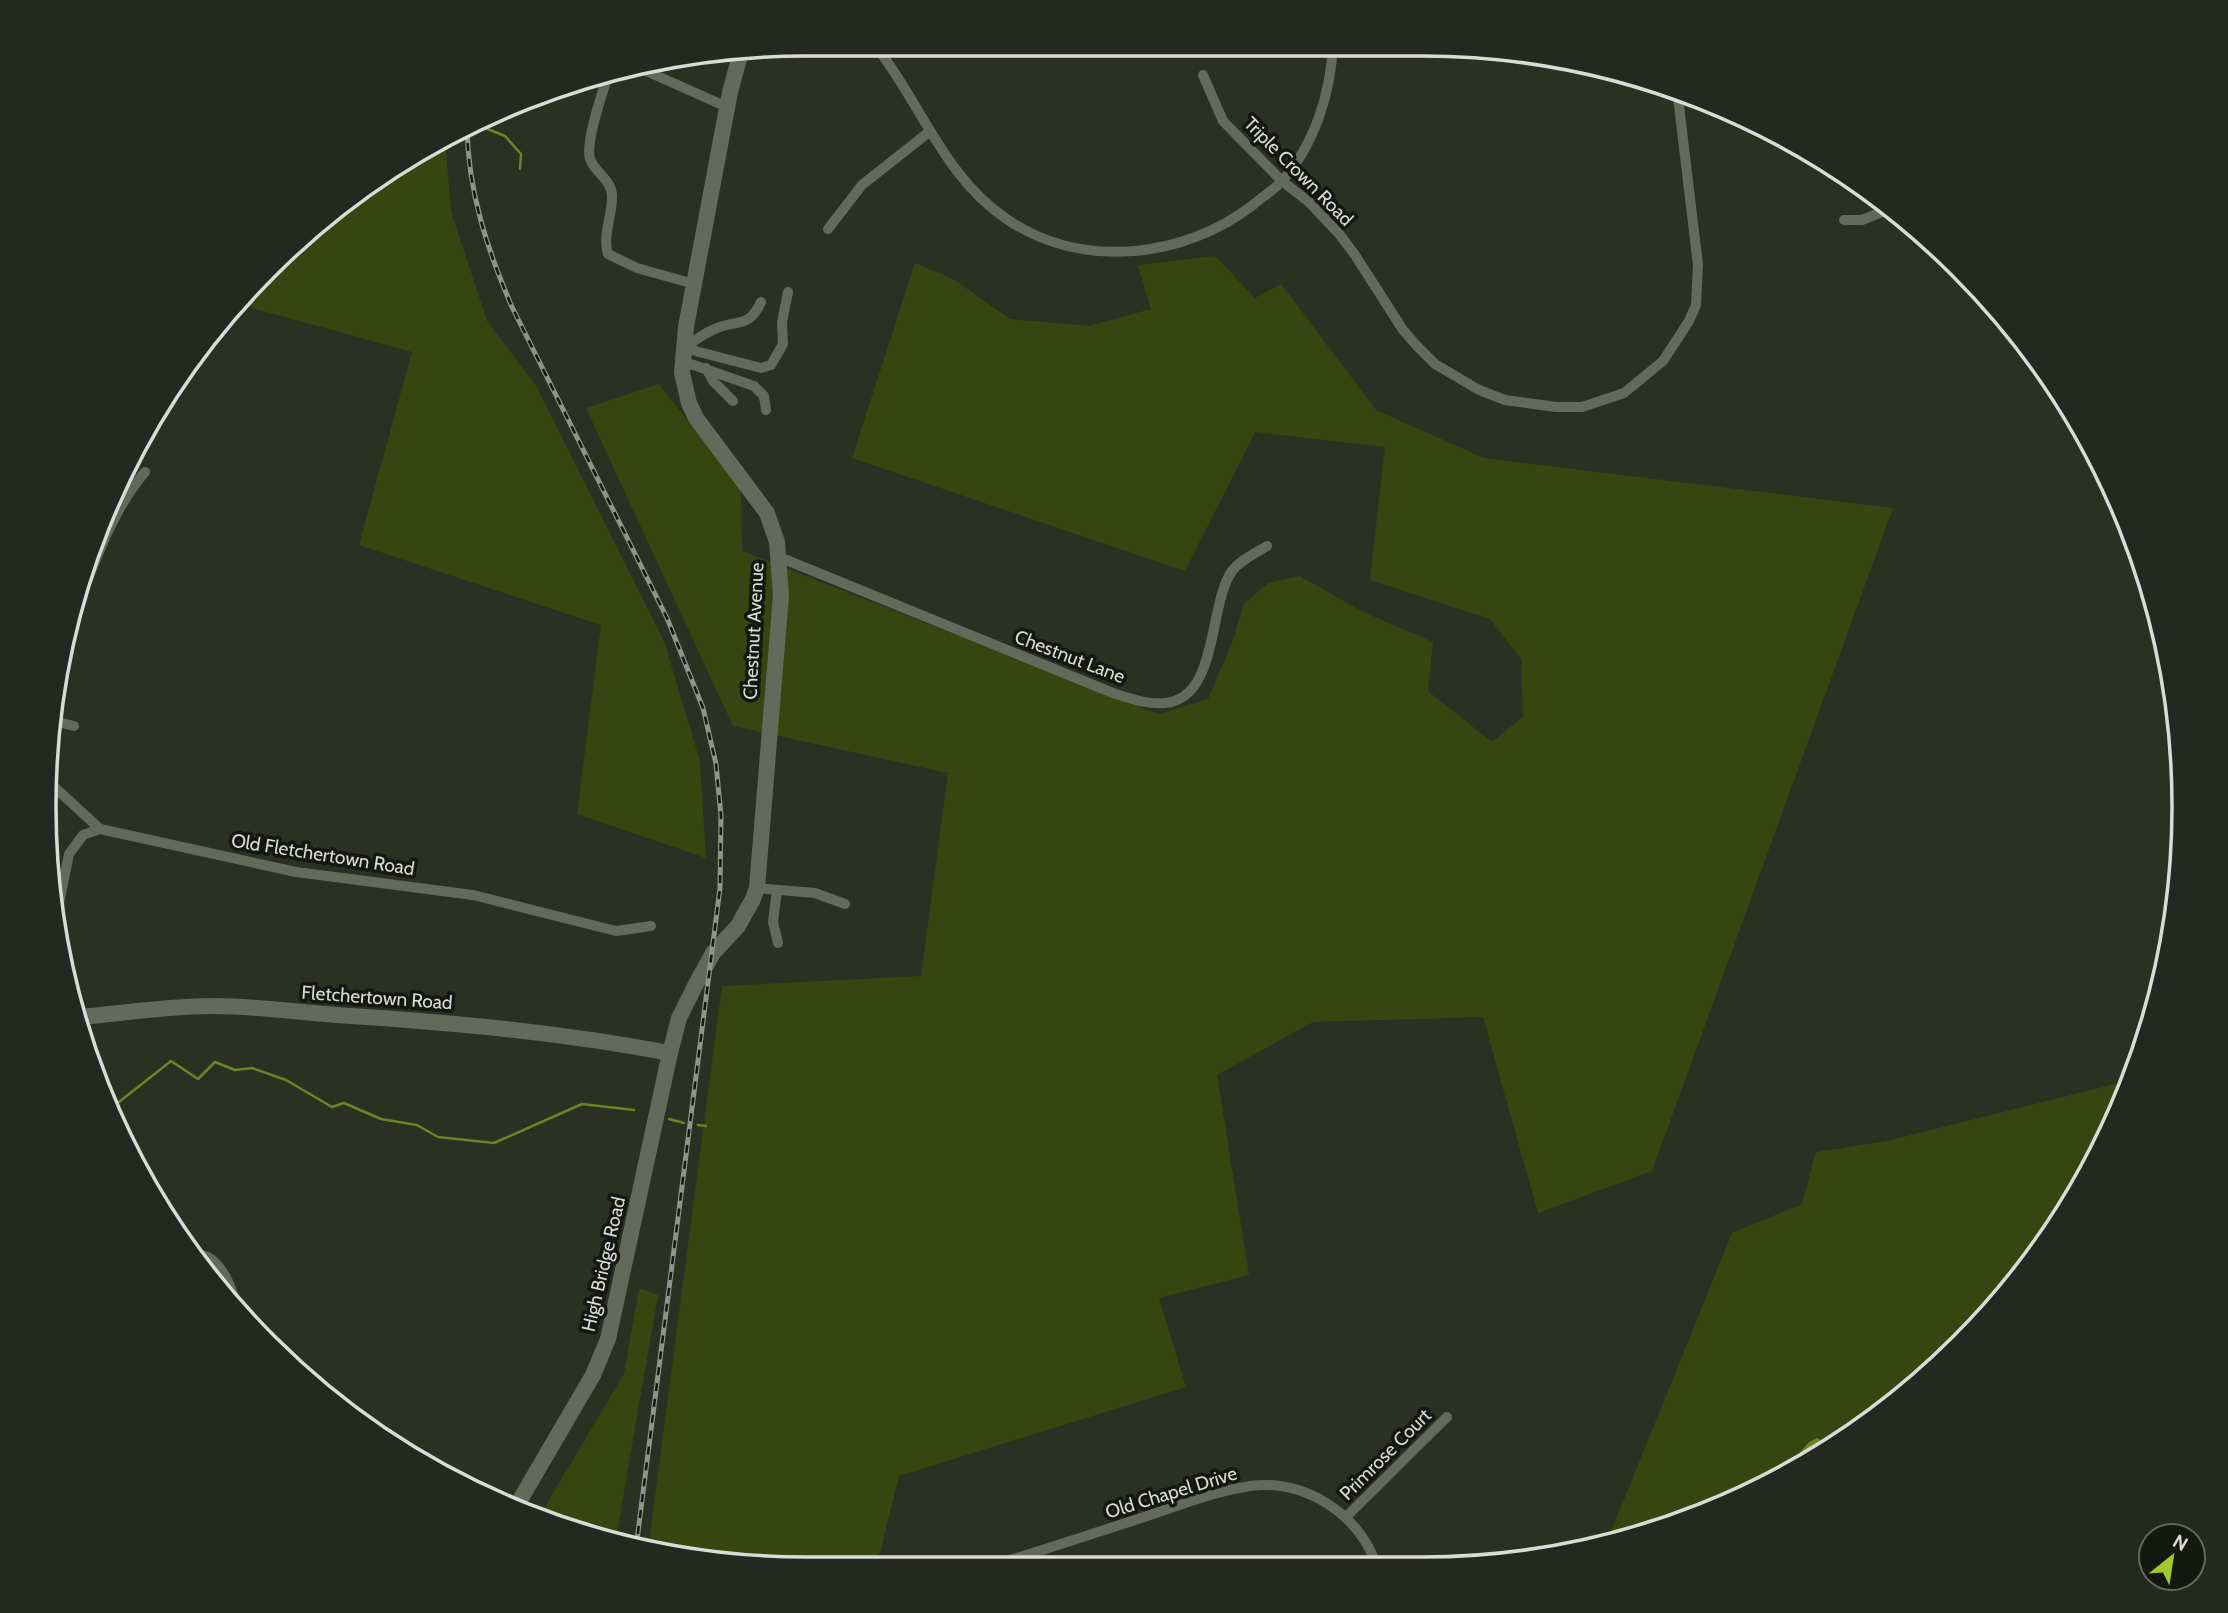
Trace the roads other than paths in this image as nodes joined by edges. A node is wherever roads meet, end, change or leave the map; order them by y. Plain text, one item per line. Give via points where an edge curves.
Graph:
1 (883, 56) edge
2 (1332, 56) edge
3 (739, 59) edge
4 (650, 73) edge
5 (1203, 75) dead end
6 (606, 84) edge
7 (1679, 102) edge
8 (727, 107) junction
9 (929, 132) junction
10 (1282, 181) junction
11 (1880, 213) edge
12 (1844, 220) dead end
13 (828, 229) dead end
14 (694, 284) junction
15 (788, 292) dead end
16 (761, 302) dead end
17 (683, 355) junction
18 (706, 368) junction
19 (733, 401) dead end
20 (766, 410) dead end
21 (145, 472) dead end
22 (106, 538) edge
23 (1267, 546) dead end
24 (779, 557) junction
25 (61, 723) edge
26 (74, 726) dead end
27 (57, 789) edge
28 (100, 829) junction
29 (757, 888) junction
30 (777, 890) junction
31 (61, 893) edge
32 (845, 904) dead end
33 (651, 926) dead end
34 (778, 943) dead end
35 (87, 1016) edge
36 (670, 1054) junction
37 (207, 1257) edge
38 (230, 1286) edge
39 (1447, 1417) dead end
40 (520, 1500) edge
41 (1347, 1516) junction
42 (1018, 1557) edge
43 (1373, 1557) edge

1 - 9 street
2 - 10 street via 1321,112
3 - 8 street, Chestnut Avenue
4 - 8 street
5 - 10 street, Triple Crown Road via 1223,121
6 - 14 street via 588,152 611,187 608,254 636,268
7 - 10 street, Triple Crown Road via 1698,265 1696,306 1676,342 1650,373 1624,393 1582,407 1505,400 1435,364 1403,330 1340,235
8 - 14 street, Chestnut Avenue
9 - 10 street via 963,180 1010,221 1051,241 1096,251 1141,251 1194,238 1242,213
9 - 13 street via 862,185
11 - 12 street via 1862,220
14 - 17 street, Chestnut Avenue
15 - 17 street via 783,344 771,365 761,368
16 - 17 street via 748,321 716,328
17 - 18 street
17 - 24 street, Chestnut Avenue via 685,387 696,418 766,513 775,530
18 - 19 street
18 - 20 street via 754,386 764,396
21 - 22 street via 132,487
23 - 24 street, Chestnut Lane via 1232,571 1219,601 1207,663 1193,686 1168,703 1113,693
24 - 29 street, Chestnut Avenue via 780,595
25 - 26 street
27 - 28 street
28 - 31 street via 83,835 69,854
28 - 33 street, Old Fletchertown Road via 296,872 473,895 616,931
29 - 30 street
29 - 36 street, Chestnut Avenue via 738,926 713,953 696,984
30 - 32 street via 815,893
30 - 34 street via 774,922
35 - 36 street, Fletchertown Road via 244,1007 531,1031
36 - 40 street, High Bridge Road via 608,1339 593,1375
37 - 38 street
39 - 41 street, Primrose Court
41 - 42 street, Old Chapel Drive via 1300,1492 1250,1486
41 - 43 street, Old Chapel Drive

